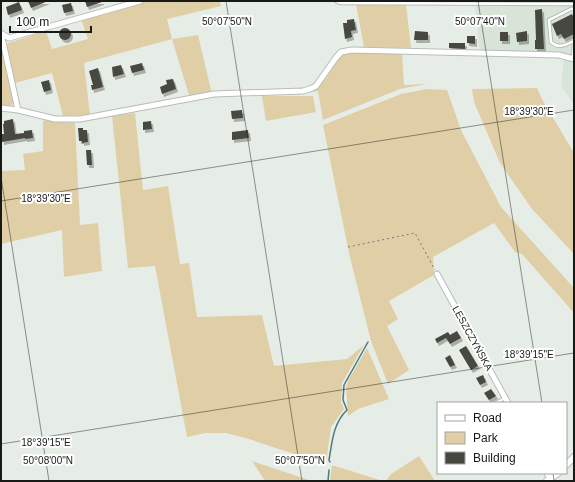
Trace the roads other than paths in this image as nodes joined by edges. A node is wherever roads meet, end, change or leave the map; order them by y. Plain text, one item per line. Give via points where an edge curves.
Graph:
1 (140, 1) edge
2 (336, 1) edge
3 (442, 2) edge
4 (574, 4) edge
5 (574, 9) edge
6 (1, 33) edge
7 (10, 38) junction
8 (574, 42) edge
9 (4, 45) junction
10 (573, 58) edge
11 (1, 108) edge
12 (18, 110) junction
13 (437, 274) road end
14 (505, 398) junction
15 (498, 402) edge
16 (507, 402) edge

1 - 7 street
2 - 3 lane
3 - 4 lane
5 - 8 lane via 549,20 551,42 554,45 564,46
6 - 7 street
6 - 9 street
7 - 9 street
8 - 10 lane
9 - 12 street
10 - 12 street via 559,55 352,50 341,52 316,86 303,91 214,94 80,119 55,119
11 - 12 street
13 - 14 street, LESZCZYŃSKA
14 - 15 lane
14 - 16 street, LESZCZYŃSKA

